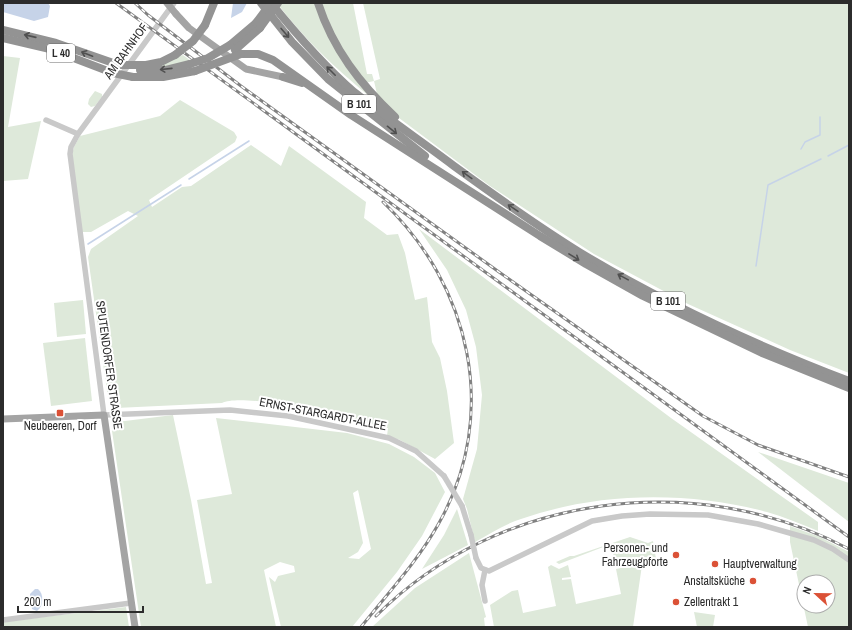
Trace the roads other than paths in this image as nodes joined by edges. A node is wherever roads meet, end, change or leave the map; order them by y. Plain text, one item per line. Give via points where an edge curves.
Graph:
1 (167, 3) edge
2 (174, 3) edge
3 (214, 3) edge
4 (261, 3) edge
5 (271, 3) edge
6 (278, 3) edge
7 (318, 3) edge
8 (258, 25) junction
9 (3, 30) edge
10 (3, 38) edge
11 (236, 50) junction
12 (143, 68) junction
13 (192, 68) junction
14 (283, 77) joint
15 (310, 86) junction
16 (95, 112) joint
17 (46, 120) dead end
18 (78, 134) junction
19 (417, 139) junction
20 (471, 190) junction
21 (849, 381) edge
22 (849, 388) edge
23 (104, 415) junction
24 (3, 419) edge
25 (849, 560) edge
26 (485, 570) junction
27 (485, 601) dead end
28 (131, 603) junction
29 (3, 620) edge
30 (135, 627) edge

1 - 14 main road, bridge via 189,28 242,66
2 - 16 street, AM BAHNHOF
3 - 12 highway, L 40, bridge via 205,25 193,41 175,55
4 -> 20 highway, B 101 via 292,42 328,79
5 - 8 highway, bridge
19 -> 5 highway, B 101 via 334,74 298,37
6 - 8 highway, bridge
7 - 19 highway via 332,37 355,75
8 - 11 highway
12 -> 9 highway, L 40, bridge via 119,65 56,42
10 - 13 highway, L 40, bridge via 50,49 113,73 133,77 163,77
11 - 13 highway, bridge via 208,58
11 - 13 highway, L 40, bridge via 221,61
11 - 15 highway via 268,58
13 -> 12 highway
14 - 15 highway
15 - 20 highway
16 - 18 street, SPUTENDORFER STRASSE
17 - 18 street
18 - 23 street, SPUTENDORFER STRASSE via 70,154
21 -> 19 highway, B 101 via 716,325 590,258 498,198
20 -> 22 highway, B 101 via 586,264 643,296 744,345
23 - 24 main road
23 - 26 street, ERNST-STARGARDT-ALLEE, bridge via 230,410 288,416 389,438 416,451 444,476 462,506 476,558
23 - 28 main road, SPUTENDORFER STRASSE
25 - 26 street via 814,540 758,524 708,515 650,514 592,521 503,566
26 - 27 street via 482,585
28 - 29 street
28 - 30 main road, SPUTENDORFER STRASSE

